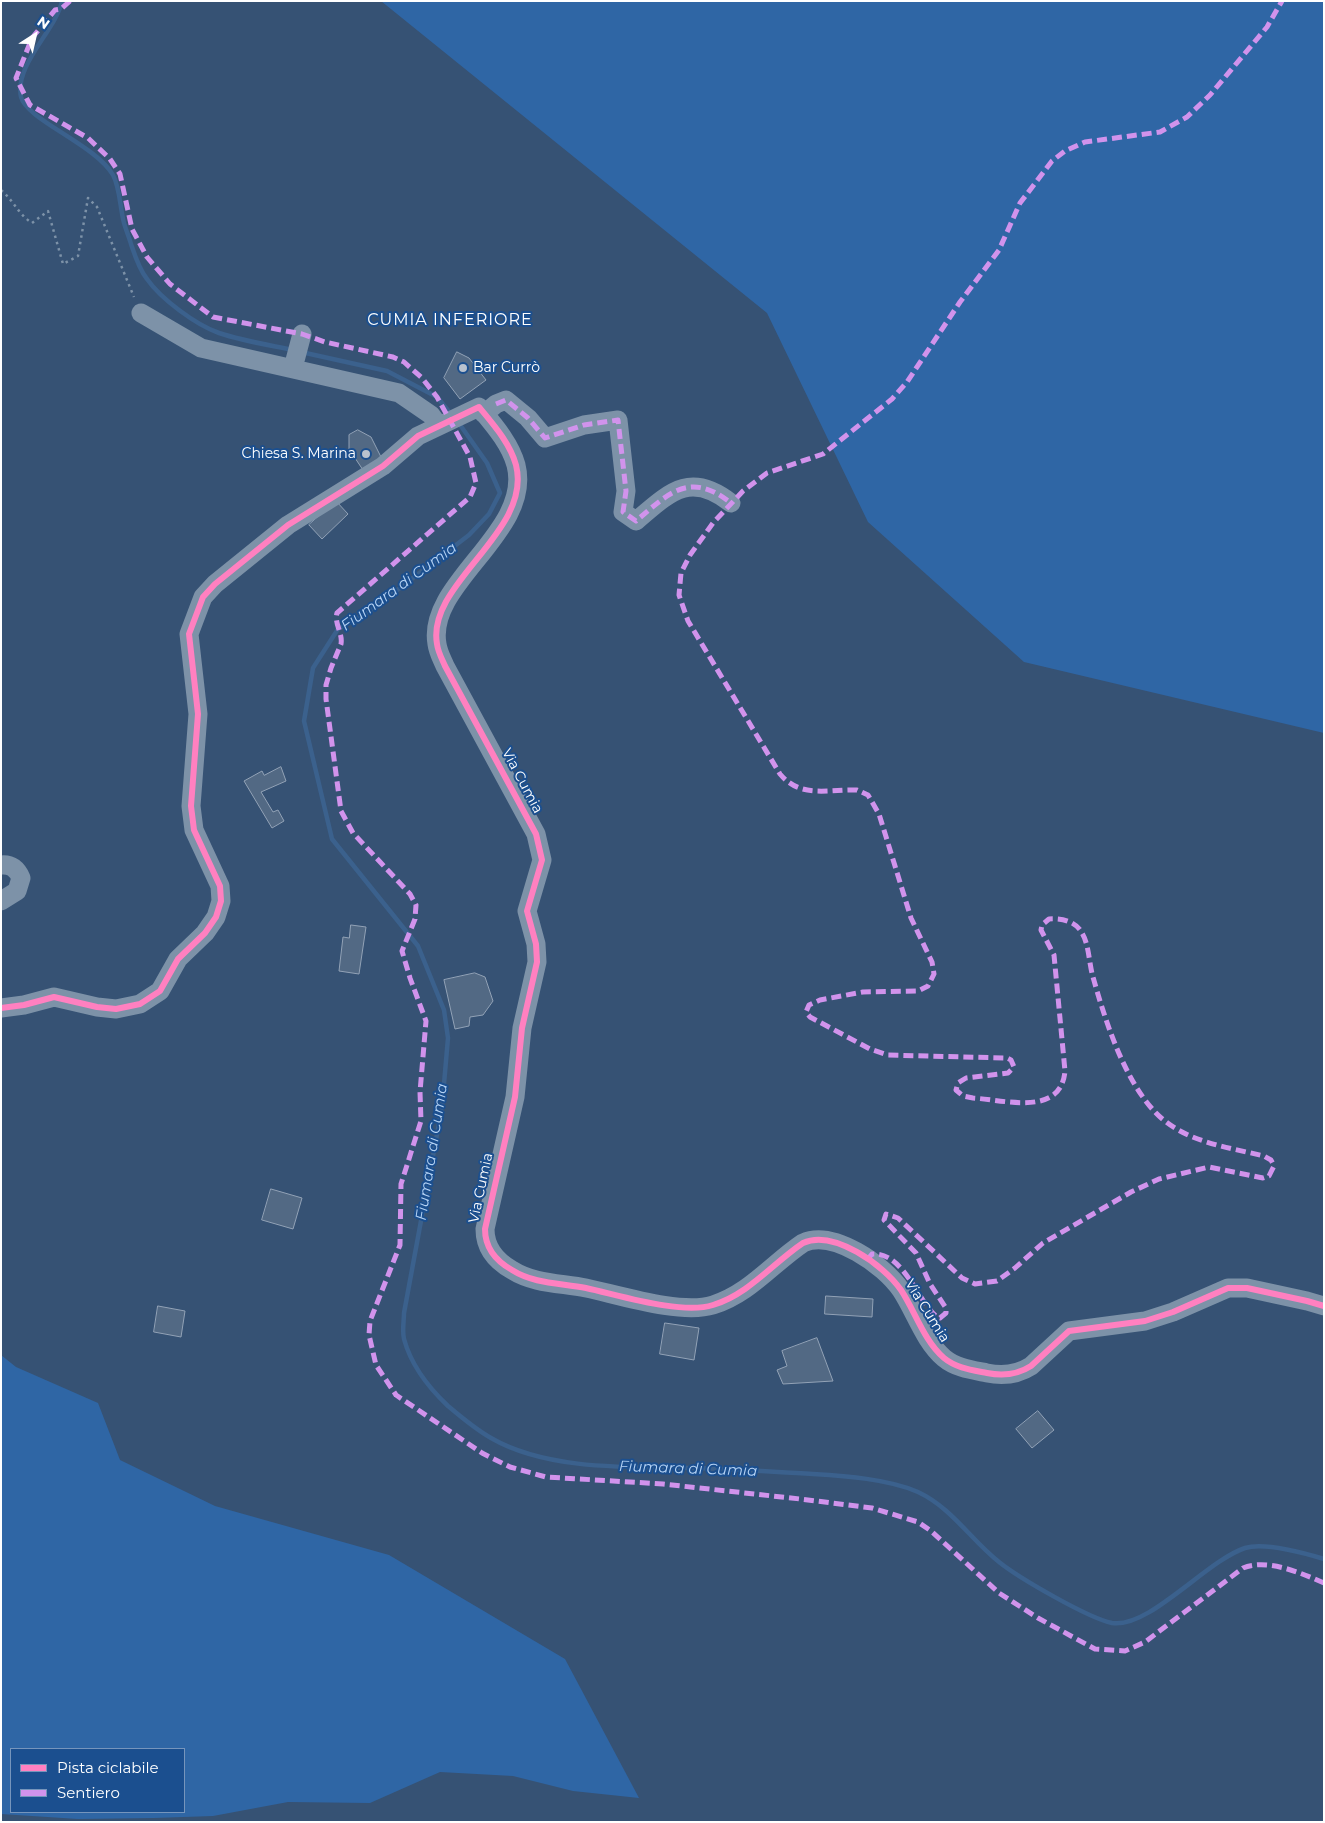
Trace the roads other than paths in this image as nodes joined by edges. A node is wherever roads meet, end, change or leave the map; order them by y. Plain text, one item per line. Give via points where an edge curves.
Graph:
1 (141, 313) road end
2 (301, 336) dead end
3 (293, 366) junction
4 (477, 413) junction
5 (443, 425) junction
6 (731, 503) dead end
7 (6, 865) edge
8 (1, 901) edge
9 (1, 1008) edge
10 (1324, 1306) edge

1 - 3 street via 201,348
2 - 3 street
3 - 5 street via 399,393
4 - 5 street
4 - 6 street via 506,400 545,438 584,425 618,420 626,491 623,512 636,520 677,489 697,487 714,490
4 - 10 street, Via Cumia via 513,457 518,476 516,495 506,519 443,610 437,628 437,645 445,666 536,834 542,860 527,911 537,962 525,1009 515,1097 486,1219 486,1244 496,1258 514,1271 538,1280 624,1298 696,1308 715,1305 754,1283 803,1243 825,1239 852,1250 887,1274 901,1290 943,1357 957,1366 1005,1375 1024,1371 1069,1331 1158,1318 1228,1288 1247,1288
5 - 9 street via 418,436 383,466 288,525 215,584 198,605 188,644 198,714 192,817 194,830 222,894 220,909 205,933 178,960 160,991 140,1004 116,1009 54,997
7 - 8 street via 18,871 21,878 20,885 11,896

